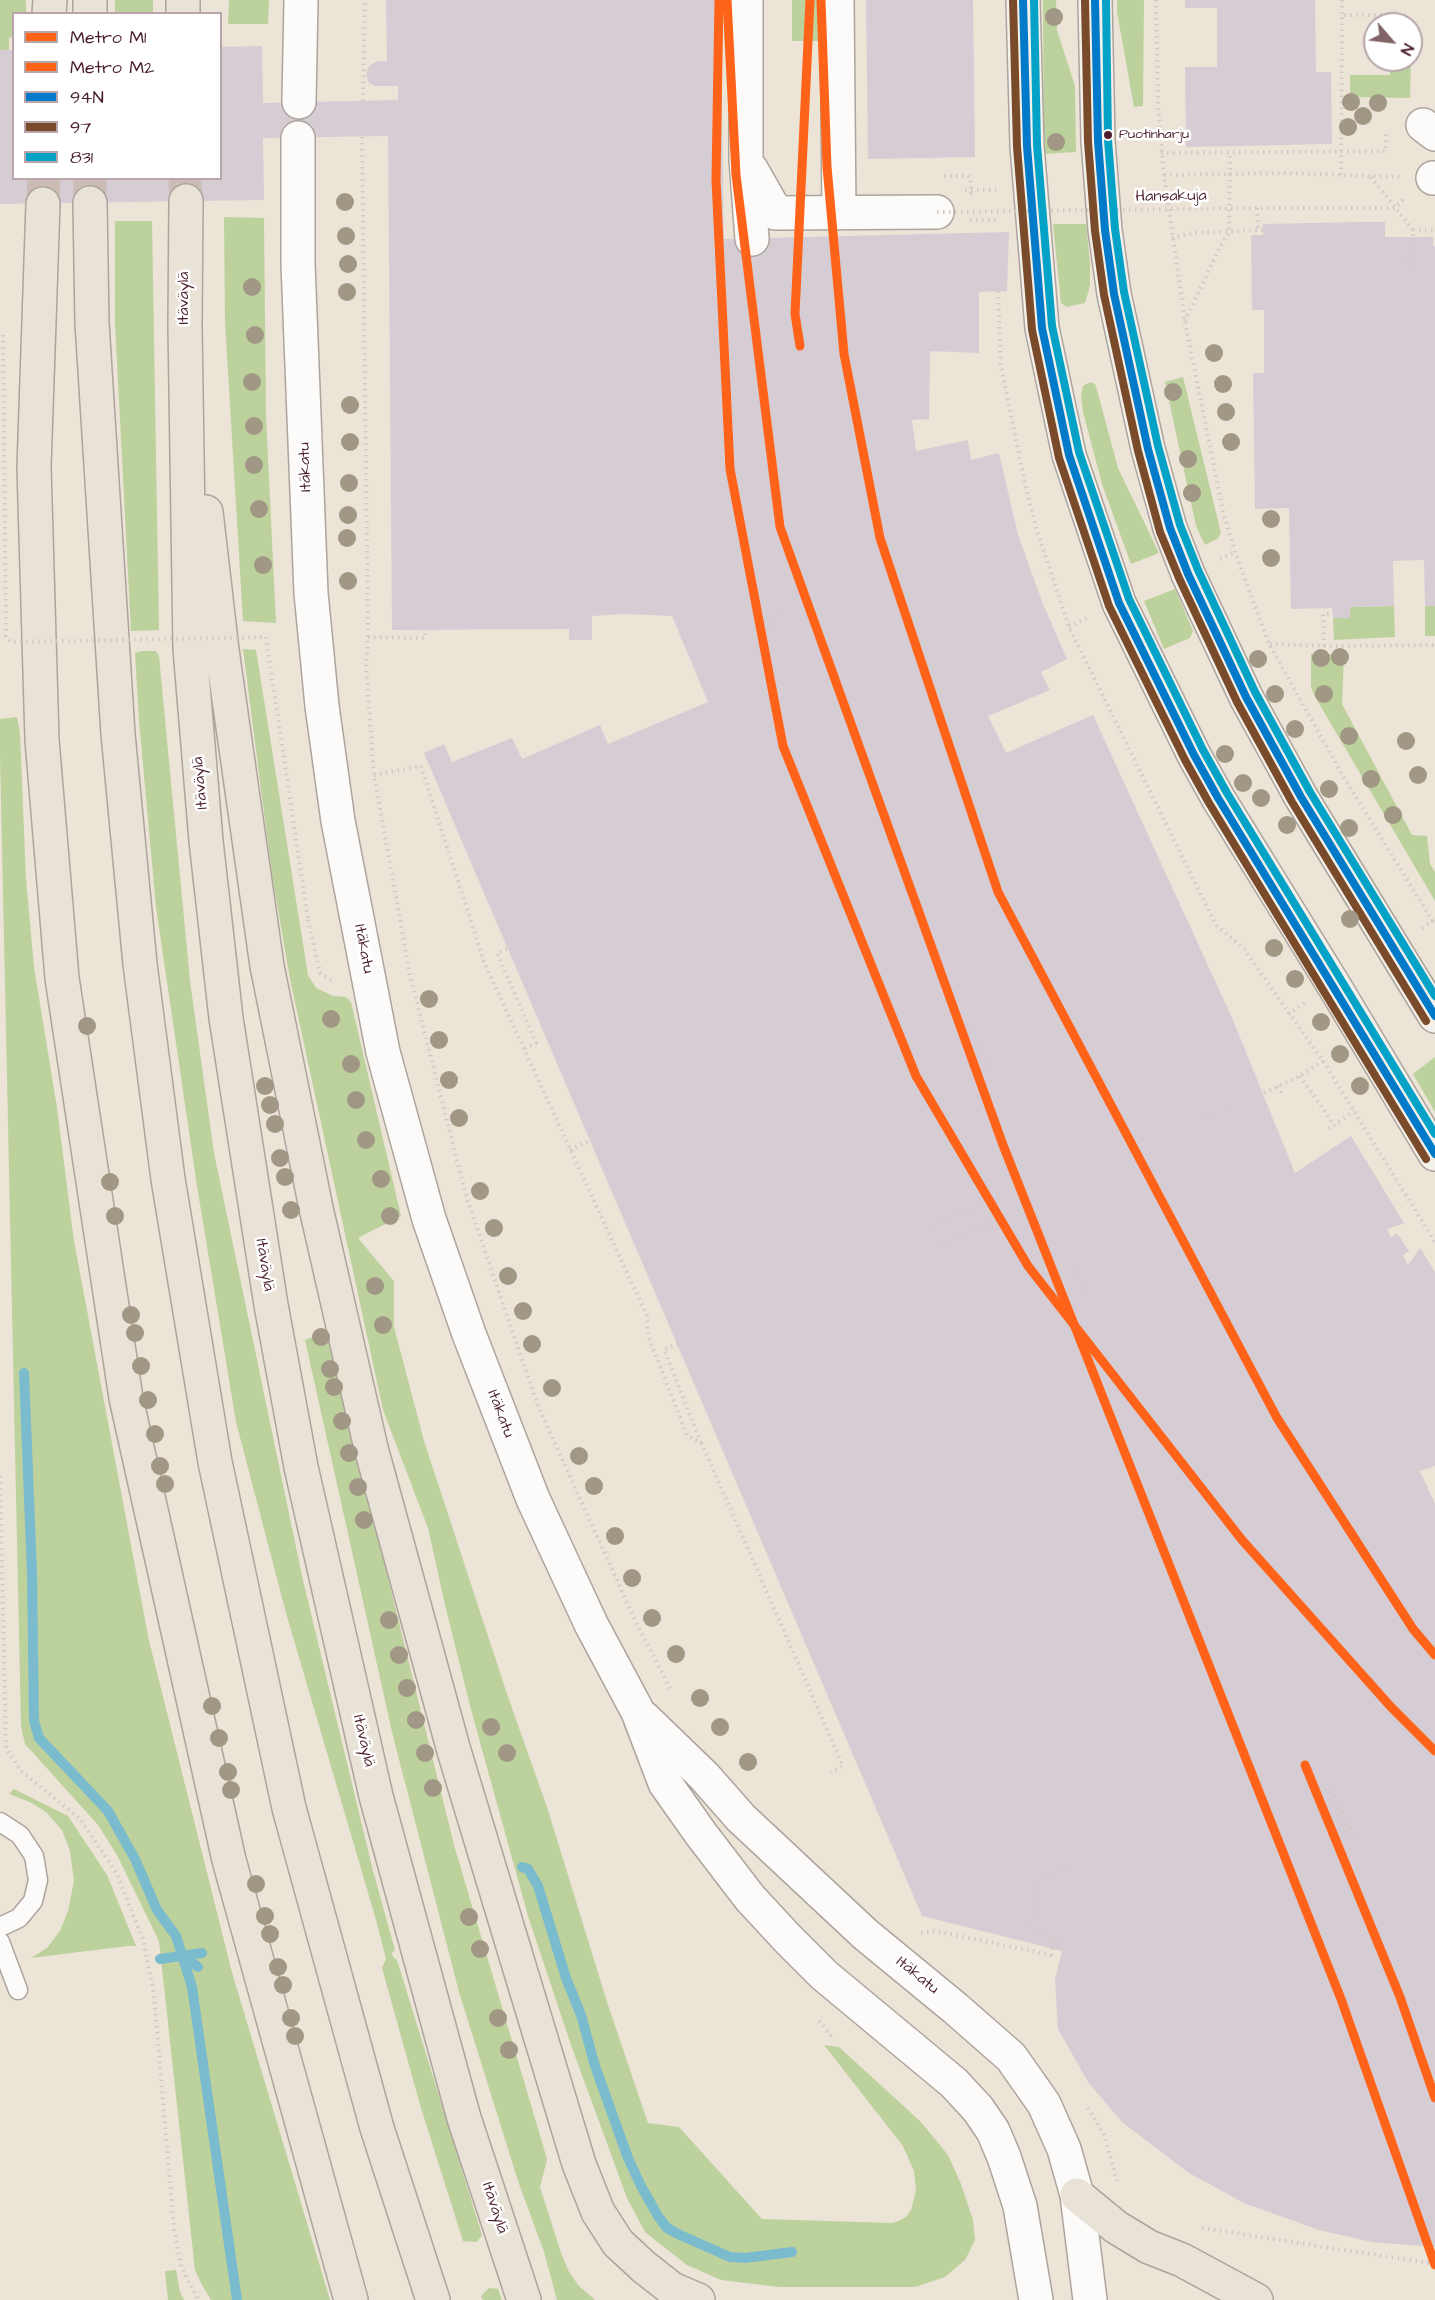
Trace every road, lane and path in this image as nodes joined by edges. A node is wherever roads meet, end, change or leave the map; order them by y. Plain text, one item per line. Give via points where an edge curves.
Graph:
1 (301, 0) edge
2 (365, 0) edge
3 (746, 0) edge
4 (837, 0) edge
5 (1023, 0) edge
6 (1095, 0) edge
7 (1156, 0) edge
8 (1342, 0) edge
9 (1342, 15) junction
10 (1363, 15) edge
11 (363, 101) dead end
12 (299, 102) dead end
13 (1429, 130) edge
14 (362, 136) dead end
15 (298, 138) dead end
16 (1341, 152) junction
17 (1161, 153) junction
18 (1230, 154) junction
19 (1230, 174) junction
20 (1164, 175) junction
21 (1341, 175) junction
22 (1370, 176) junction
23 (1423, 178) edge
24 (997, 190) dead end
25 (943, 197) junction
26 (186, 201) tunnel mouth
27 (90, 203) tunnel mouth
28 (43, 204) tunnel mouth
29 (1259, 208) junction
30 (1395, 208) junction
31 (839, 213) junction
32 (1413, 231) junction
33 (1435, 231) edge
34 (1229, 232) junction
35 (1172, 238) junction
36 (1402, 261) dead end
37 (1414, 262) junction
38 (1414, 270) dead end
39 (1185, 322) junction
40 (185, 325) junction
41 (3, 334) dead end
42 (786, 603) dead end
43 (1332, 614) dead end
44 (425, 630) dead end
45 (368, 637) junction
46 (1269, 644) junction
47 (1435, 645) edge
48 (1324, 646) junction
49 (754, 651) dead end
50 (374, 775) junction
51 (1434, 922) edge
52 (507, 949) dead end
53 (339, 985) dead end
54 (1435, 1016) edge
55 (973, 1030) dead end
56 (524, 1048) junction
57 (1323, 1061) dead end
58 (991, 1071) dead end
59 (1300, 1076) junction
60 (1278, 1086) junction
61 (1264, 1093) dead end
62 (1283, 1095) dead end
63 (1226, 1109) dead end
64 (1354, 1111) dead end
65 (1202, 1120) dead end
66 (1334, 1125) junction
67 (1329, 1129) dead end
68 (590, 1140) dead end
69 (570, 1150) junction
70 (1435, 1154) edge
71 (988, 1201) dead end
72 (997, 1220) dead end
73 (932, 1227) dead end
74 (940, 1244) dead end
75 (1071, 1263) dead end
76 (1088, 1296) dead end
77 (678, 1344) dead end
78 (702, 1444) junction
79 (0, 1476) edge
80 (676, 1699) dead end
81 (638, 1712) junction
82 (6, 1748) junction
83 (0, 1749) edge
84 (831, 1773) dead end
85 (0, 1822) edge
86 (1349, 1835) dead end
87 (1355, 1845) dead end
88 (1069, 1867) dead end
89 (0, 1927) edge
90 (1055, 1939) junction
91 (926, 1941) dead end
92 (0, 1942) edge
93 (1066, 1943) dead end
94 (18, 1990) dead end
95 (1087, 2107) dead end
96 (1123, 2189) dead end
97 (1077, 2195) junction
98 (1198, 2227) dead end
99 (1435, 2264) edge
100 (198, 2300) edge
101 (351, 2300) edge
102 (434, 2300) edge
103 (524, 2300) edge
104 (698, 2300) edge
105 (1036, 2300) edge
106 (1090, 2300) edge
107 (1256, 2300) edge

1 - 12 street
2 - 11 path
3 - 31 street via 735,159 769,230
4 - 31 street
5 - 70 main road via 1027,146 1042,328 1069,455 1119,603 1218,798
6 - 54 main road via 1098,141 1109,262 1148,449 1170,528 1251,707 1301,797
7 - 17 path
8 - 9 path
9 - 10 path
9 - 16 path
13 - 16 path via 1386,123 1386,151
14 - 45 path
15 - 81 street, Itäkatu via 298,264 311,593 338,821 383,1052 429,1219 503,1424 586,1614
16 - 18 path
16 - 21 path
17 - 18 path
17 - 20 path
18 - 19 path
19 - 20 path
19 - 21 path
19 - 34 path
20 - 35 path
21 - 22 path
22 - 23 path
22 - 30 path
24 - 25 path
25 - 25 path via 968,176 971,179 971,193
25 - 29 path, Hansakuja, bridge
25 - 31 street
26 - 40 highway, Itäväylä
27 - 102 highway via 92,323 118,734 140,964 168,1179 215,1462 289,1808 377,2128
28 - 101 highway via 34,467 42,740 62,978 126,1398 229,1860
29 - 30 path, Hansakuja
29 - 34 path via 1258,227 1263,230
30 - 32 path
32 - 33 path
32 - 37 path
34 - 35 path via 1193,232
34 - 39 path
35 - 39 path
36 - 37 path
37 - 38 path
39 - 46 path via 1223,511
40 - 103 highway, Itäväylä via 190,649 206,841 226,1018 271,1305 301,1467 376,1796 464,2118
40 - 104 highway via 222,650 267,966 316,1208 371,1448 454,1751 590,2193 618,2242 672,2289
41 - 53 path, bridge via 6,636 11,642 266,637 308,920 320,973
42 - 49 path
43 - 48 path via 1323,614
44 - 45 path via 425,638
45 - 50 path via 366,666
46 - 48 path
46 - 51 path via 1343,776
47 - 48 path
50 - 56 path via 421,766 484,962
50 - 80 path via 410,975 465,1192 538,1406 636,1622
52 - 56 path via 496,953 536,1043
55 - 58 path
56 - 69 path
57 - 59 path
59 - 60 path
59 - 66 path
60 - 61 path
60 - 62 path
63 - 65 path
64 - 66 path
66 - 67 path
68 - 69 path
69 - 78 path via 647,1316 648,1336 687,1435
71 - 73 path
72 - 74 path
75 - 76 path
77 - 78 path via 664,1349
78 - 84 path via 843,1767
79 - 82 path
81 - 97 street, Itäkatu via 741,1818 865,1934 1011,2057 1044,2104 1064,2149
81 - 105 street, Itäkatu via 665,1783 750,1898 824,1975 954,2083 978,2109 1004,2157 1020,2206
82 - 83 path
82 - 100 path via 21,1771 80,1819 116,1872 143,1939 154,1994 174,2229 181,2266
85 - 89 lane via 20,1835 34,1857 38,1880 33,1901 19,1918
86 - 87 path via 1329,1790
88 - 90 path via 1038,1880 1030,1930
90 - 91 path via 1051,1954 935,1931 918,1934
90 - 93 path
92 - 94 lane
95 - 96 path via 1104,2135 1117,2183
97 - 106 street, Itäkatu
97 - 107 highway via 1144,2244
98 - 99 path

